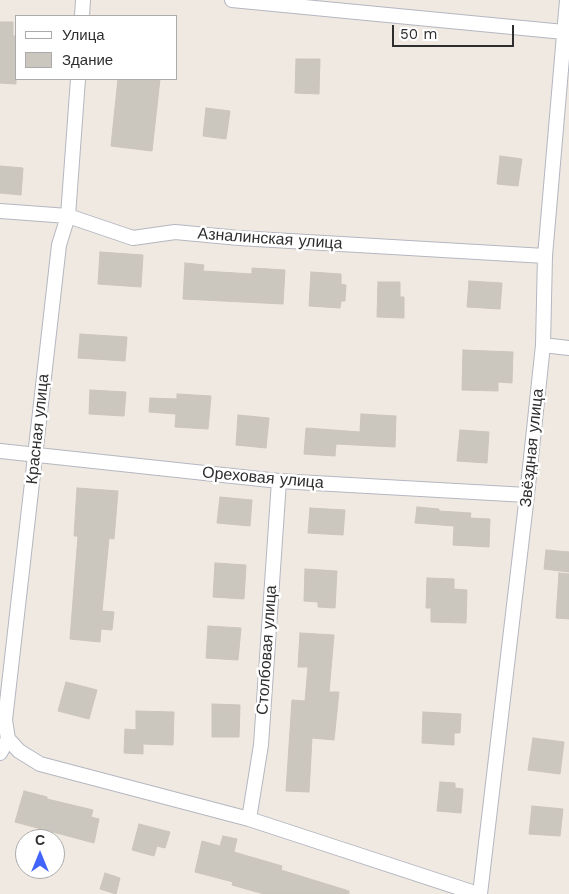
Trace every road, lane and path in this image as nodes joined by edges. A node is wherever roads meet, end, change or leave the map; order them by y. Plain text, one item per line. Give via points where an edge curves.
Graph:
1 (83, 0) edge
2 (232, 0) edge
3 (566, 0) edge
4 (82, 15) edge
5 (564, 32) junction
6 (78, 80) edge
7 (0, 211) edge
8 (68, 216) junction
9 (545, 256) junction
10 (542, 345) junction
11 (569, 348) edge
12 (0, 451) edge
13 (36, 453) junction
14 (278, 481) junction
15 (527, 495) junction
16 (8, 739) junction
17 (0, 753) edge
18 (249, 818) junction
19 (479, 894) edge

1 - 4 street
2 - 5 street
3 - 5 street, Звёздная улица
5 - 9 street, Звёздная улица
6 - 8 street, Красная улица
7 - 8 street, Азналинская улица
8 - 9 street, Азналинская улица via 133,238 175,232
8 - 13 street, Красная улица via 59,246
9 - 10 street, Звёздная улица
10 - 11 street
10 - 15 street, Звёздная улица
12 - 13 street, Ореховая улица
13 - 14 street, Ореховая улица
13 - 16 street, Красная улица via 6,720
14 - 15 street, Ореховая улица
14 - 18 street, Столбовая улица via 261,745
15 - 19 street, Звёздная улица
16 - 17 street
16 - 18 street via 19,751 40,764
18 - 19 street

